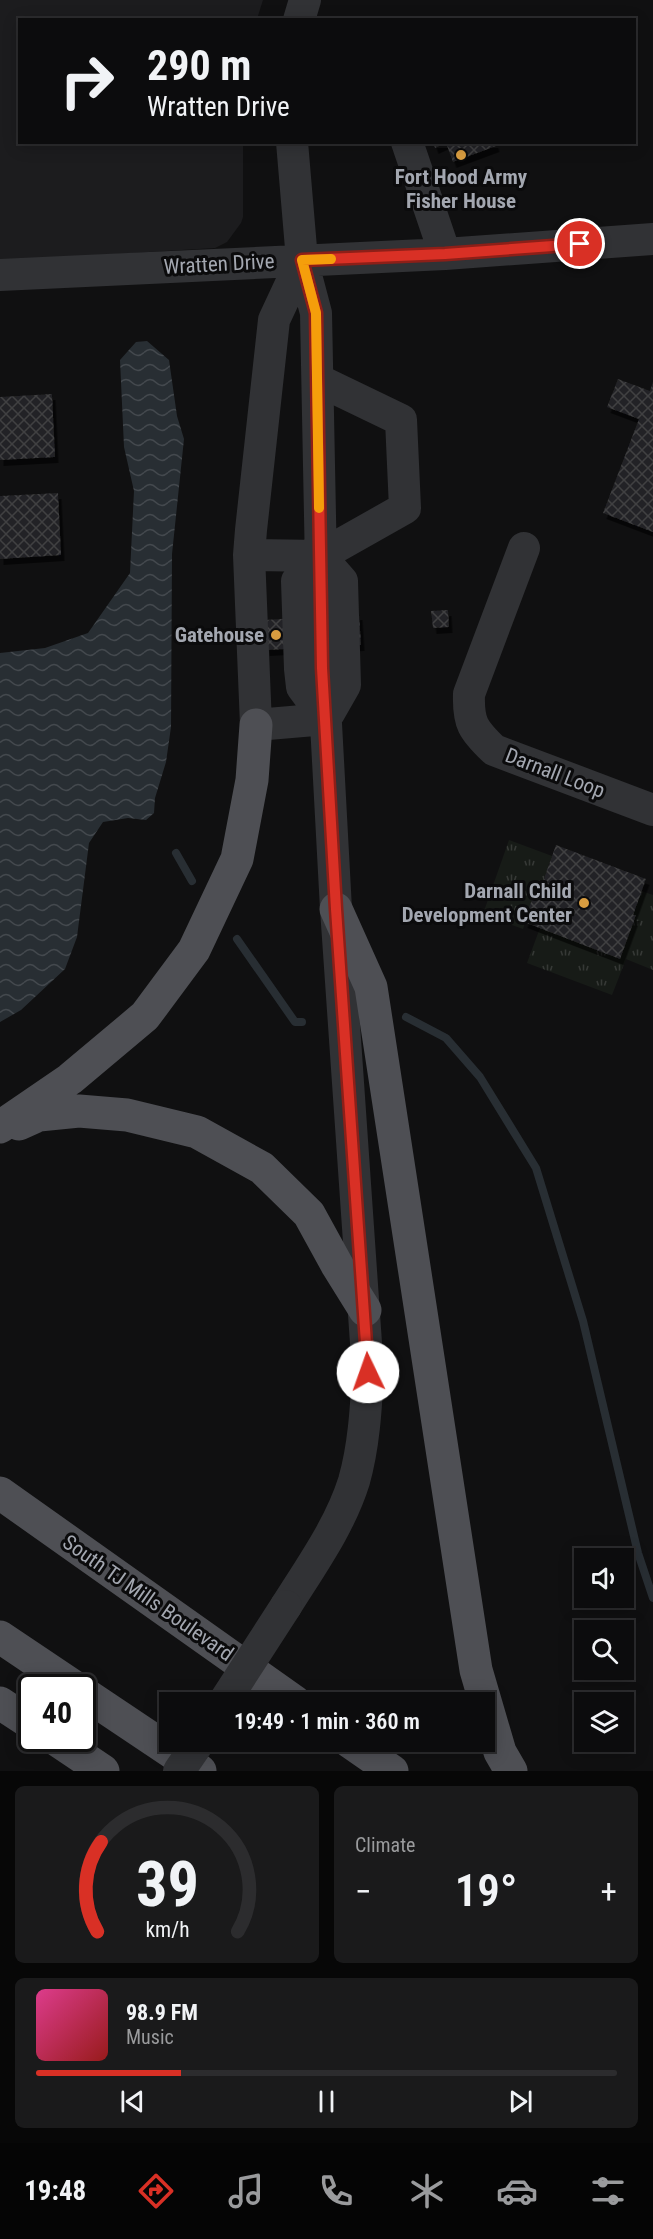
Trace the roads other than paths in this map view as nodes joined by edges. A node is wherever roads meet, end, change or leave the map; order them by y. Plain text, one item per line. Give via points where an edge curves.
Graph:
1 (305, 0) edge
2 (300, 18) edge
3 (292, 144) edge
4 (408, 144) edge
5 (653, 239) edge
6 (445, 254) junction
7 (302, 260) junction
8 (0, 275) edge
9 (318, 380) junction
10 (524, 548) dead end
11 (249, 555) junction
12 (320, 556) junction
13 (326, 719) junction
14 (256, 724) junction
15 (653, 810) edge
16 (336, 909) junction
17 (0, 1126) edge
18 (0, 1132) edge
19 (365, 1310) junction
20 (0, 1493) edge
21 (0, 1637) edge
22 (55, 1674) edge
23 (230, 1692) edge
24 (281, 1692) edge
25 (96, 1701) edge
26 (0, 1703) edge
27 (18, 1715) edge
28 (75, 1752) edge
29 (191, 1752) edge
30 (364, 1752) edge
31 (103, 1771) edge
32 (179, 1771) edge
33 (200, 1771) edge
34 (392, 1771) edge
35 (511, 1771) edge

1 - 2 street
3 - 7 street
4 - 6 street
5 - 6 street, Wratten Drive
6 - 7 street, Wratten Drive
7 - 8 street, Wratten Drive
7 - 9 street via 316,313
7 - 11 street via 274,320
9 - 12 street
9 - 12 street via 401,420 405,508
10 - 15 street, Darnall Loop via 470,694 469,714 479,735 494,750
11 - 12 street
11 - 14 street
12 - 13 street
13 - 14 street
13 - 16 street
14 - 17 main road via 252,780 237,859 194,950 145,1016 70,1079
16 - 19 street
16 - 35 main road via 371,987 476,1670 500,1752
18 - 19 main road via 39,1115 79,1111 128,1115 197,1132 262,1168 309,1214
19 - 23 street, bridge via 366,1418 354,1481 331,1535
20 - 24 main road, South TJ Mills Boulevard
21 - 22 main road
25 - 33 main road
26 - 27 main road
28 - 31 main road
29 - 32 street, bridge
30 - 34 main road

